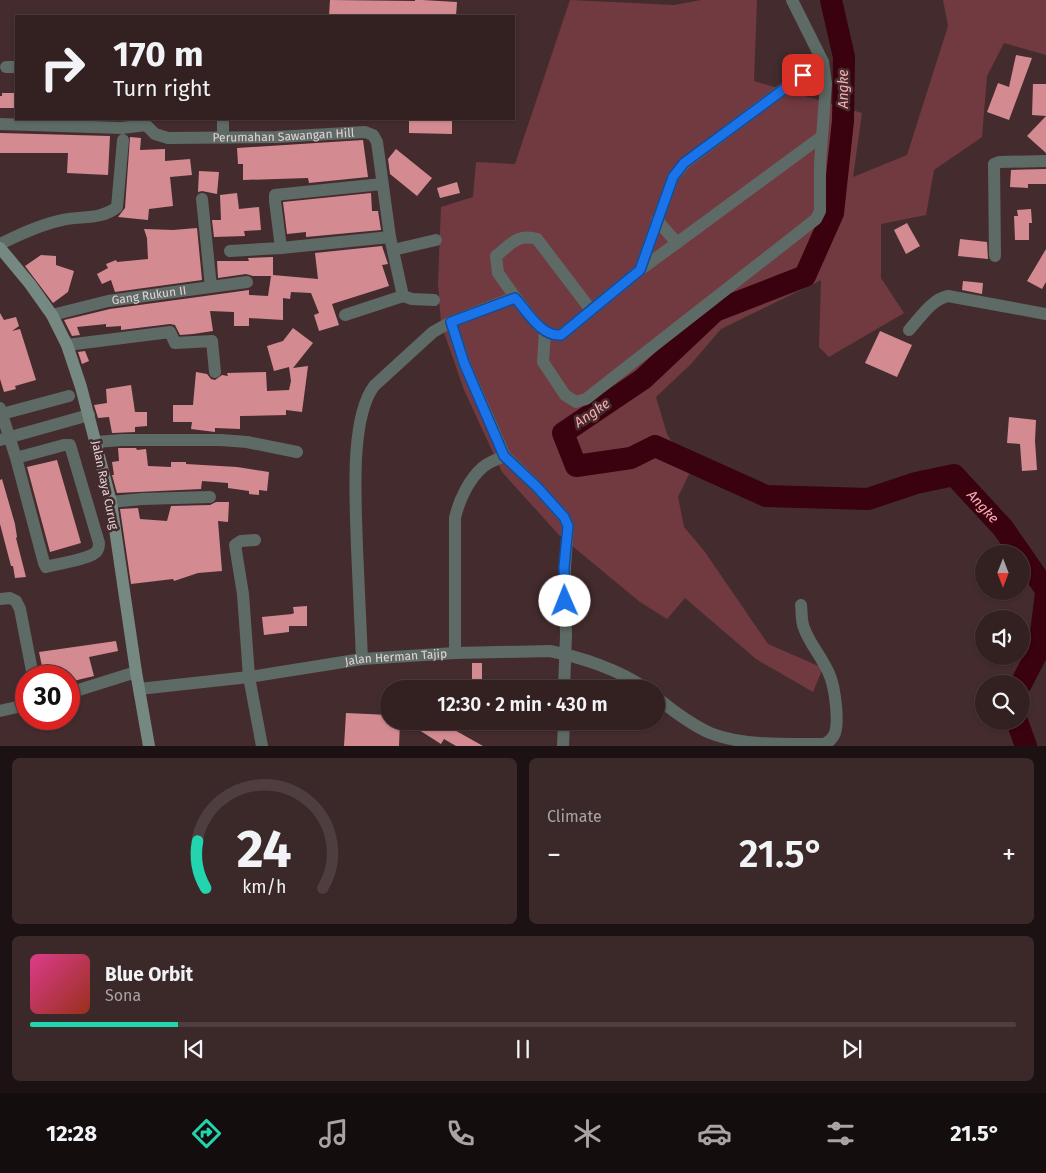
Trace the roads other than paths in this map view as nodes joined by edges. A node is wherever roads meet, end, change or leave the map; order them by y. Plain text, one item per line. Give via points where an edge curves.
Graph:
1 (792, 0) edge
2 (823, 62) junction
3 (223, 120) edge
4 (146, 122) edge
5 (0, 124) edge
6 (223, 136) junction
7 (821, 137) junction
8 (123, 140) dead end
9 (1046, 161) edge
10 (382, 184) junction
11 (202, 199) dead end
12 (657, 220) junction
13 (390, 237) junction
14 (436, 240) dead end
15 (678, 242) junction
16 (0, 246) edge
17 (281, 248) junction
18 (393, 250) junction
19 (230, 251) dead end
20 (995, 256) dead end
21 (640, 270) junction
22 (248, 282) dead end
23 (211, 287) junction
24 (403, 296) junction
25 (515, 298) junction
26 (434, 300) dead end
27 (591, 310) junction
28 (1046, 314) edge
29 (52, 315) junction
30 (344, 315) dead end
31 (451, 322) junction
32 (909, 330) dead end
33 (544, 332) junction
34 (67, 345) junction
35 (215, 372) dead end
36 (69, 396) dead end
37 (1, 411) edge
38 (89, 415) junction
39 (5, 438) edge
40 (96, 442) junction
41 (297, 452) dead end
42 (504, 456) junction
43 (16, 458) junction
44 (210, 497) dead end
45 (111, 502) junction
46 (255, 540) dead end
47 (0, 599) edge
48 (801, 605) dead end
49 (455, 653) junction
50 (564, 654) junction
51 (362, 659) junction
52 (31, 665) edge
53 (136, 672) junction
54 (249, 677) junction
55 (564, 680) edge
56 (632, 680) edge
57 (139, 689) junction
58 (80, 690) edge
59 (665, 704) edge
60 (15, 708) edge
61 (0, 711) edge
62 (564, 730) edge
63 (149, 746) edge
64 (262, 746) edge
65 (563, 746) edge

1 - 2 street
2 - 7 street via 826,84
2 - 12 street via 684,163 673,177
3 - 6 street
4 - 5 street, Perumahan Sawangan Hill via 122,128
4 - 6 street, Perumahan Sawangan Hill via 150,130 161,136
6 - 10 street, Perumahan Sawangan Hill via 365,132 373,135 377,142
7 - 15 street
7 - 33 street via 820,211 816,219 586,399 576,402 565,395 543,362
8 - 16 street via 117,207 102,215 59,220
9 - 20 street via 994,164
10 - 13 street, Perumahan Sawangan Hill
10 - 17 street via 275,195
11 - 23 street
12 - 15 street
12 - 21 street
13 - 17 street
13 - 18 street, Perumahan Sawangan Hill
14 - 18 street
15 - 21 street
16 - 29 main road, Jalan Raya Curug
17 - 19 street
18 - 24 street, Perumahan Sawangan Hill
21 - 27 street
22 - 23 street, Gang Rukun II
23 - 29 street, Gang Rukun II via 108,301
24 - 26 street
24 - 30 street
25 - 27 street via 498,272 496,256 519,238 528,237 537,239
25 - 31 street
25 - 33 street
27 - 33 street via 561,335
28 - 32 street via 948,296 935,302
29 - 34 main road, Jalan Raya Curug
31 - 42 street via 464,363
31 - 51 street via 433,332 366,396 354,481
34 - 35 street via 170,332 175,343 212,341
34 - 38 main road, Jalan Raya Curug
36 - 37 street
37 - 39 street
38 - 39 street
38 - 40 main road, Jalan Raya Curug
39 - 43 street
40 - 41 street via 221,440
40 - 45 main road, Jalan Raya Curug
42 - 49 street via 482,467 458,504 455,518
42 - 50 street via 537,487 568,526 564,567
43 - 43 street via 46,567 95,553 98,543 70,445
44 - 45 street
45 - 53 main road, Jalan Raya Curug
46 - 54 street via 241,540 235,545 243,594
47 - 52 street via 16,601 20,609
48 - 59 street via 807,637 830,676 834,695 835,733 828,742 748,742 724,738 684,719
49 - 50 street, Jalan Herman Tajip via 550,651
49 - 51 street, Jalan Herman Tajip
50 - 55 street
50 - 56 street, Jalan Herman Tajip
51 - 54 street, Jalan Herman Tajip
53 - 57 main road, Jalan Raya Curug
53 - 58 street
54 - 57 street, Jalan Herman Tajip
54 - 64 street
57 - 63 main road, Jalan Raya Curug
60 - 61 street
62 - 65 street

